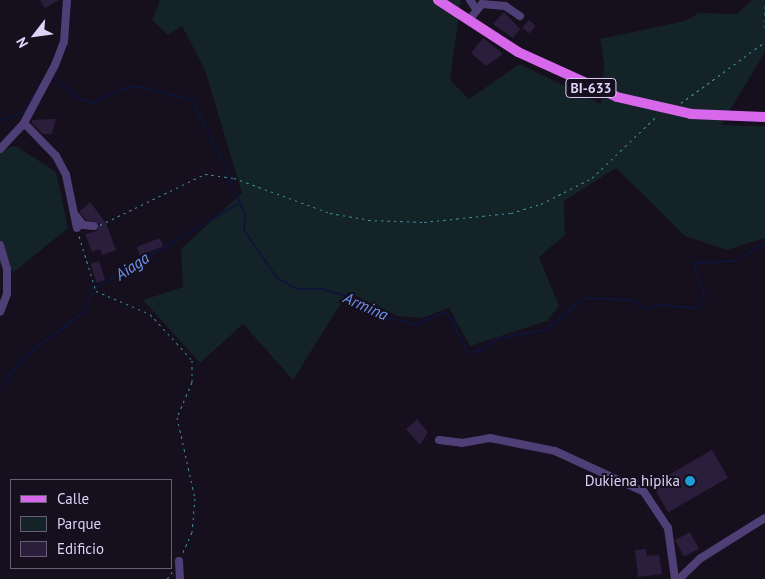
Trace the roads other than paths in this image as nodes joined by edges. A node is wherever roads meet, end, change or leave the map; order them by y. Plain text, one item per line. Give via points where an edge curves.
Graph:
1 (67, 0) edge
2 (438, 0) edge
3 (470, 0) edge
4 (476, 9) junction
5 (520, 16) dead end
6 (469, 20) junction
7 (765, 117) edge
8 (24, 123) junction
9 (0, 149) edge
10 (74, 214) junction
11 (94, 226) road end
12 (77, 228) road end
13 (0, 245) edge
14 (0, 312) edge
15 (439, 440) dead end
16 (765, 518) edge
17 (179, 561) road end
18 (180, 579) edge
19 (677, 579) edge

1 - 8 street via 64,42
2 - 6 main road, BI-633
3 - 4 street
4 - 5 street via 496,3
4 - 6 street
6 - 7 main road, BI-633 via 578,82 668,110
8 - 9 street
8 - 10 street via 56,156 66,175
10 - 11 street via 83,225
10 - 12 street
13 - 14 street via 7,269 7,294
15 - 19 street via 462,443 490,438 555,451 644,492 668,528
16 - 19 street via 701,558
17 - 18 street

